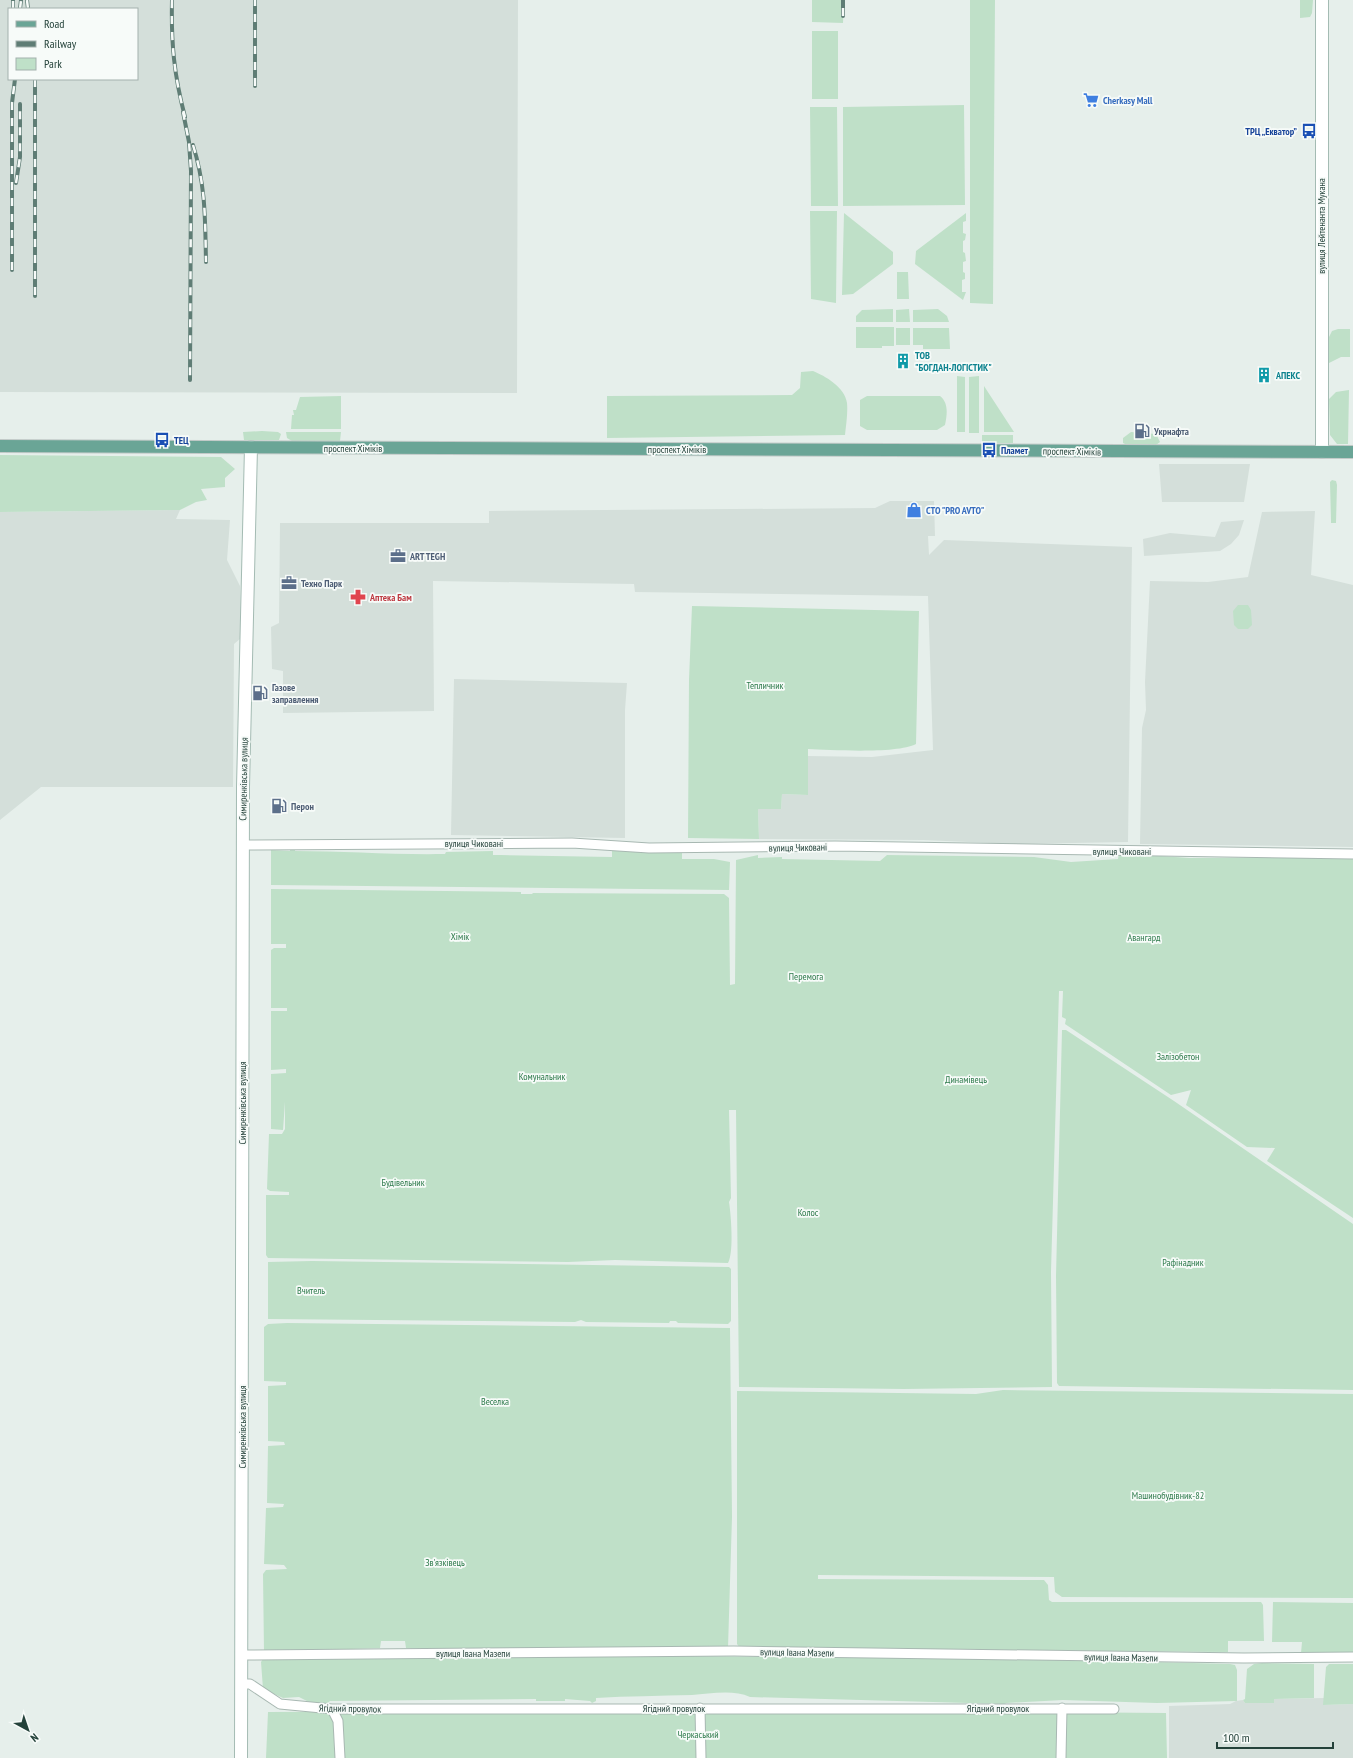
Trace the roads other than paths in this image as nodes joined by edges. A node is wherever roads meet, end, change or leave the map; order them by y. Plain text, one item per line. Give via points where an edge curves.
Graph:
1 (1322, 0) edge
2 (0, 446) edge
3 (251, 447) junction
4 (1322, 452) junction
5 (1353, 452) edge
6 (243, 845) junction
7 (1353, 854) edge
8 (242, 1655) junction
9 (1353, 1657) edge
10 (241, 1684) junction
11 (700, 1708) junction
12 (1062, 1708) junction
13 (1114, 1708) dead end
14 (332, 1709) junction
15 (241, 1758) edge
16 (340, 1758) edge
17 (701, 1758) edge
18 (1062, 1758) edge

1 - 4 main road, вулиця Лейтенанта Мукана
2 - 3 main road, проспект Хіміків
3 - 4 main road, проспект Хіміків
3 - 6 main road, Симиренківська вулиця
4 - 5 main road, проспект Хіміків
6 - 7 street, вулиця Чиковані via 572,843 649,848 835,846
6 - 8 main road, Симиренківська вулиця
8 - 9 street, вулиця Івана Мазепи via 734,1651 1244,1658
8 - 10 main road, Симиренківська вулиця
10 - 14 street, Ягідний провулок via 250,1684 280,1704
10 - 15 main road, Симиренківська вулиця
11 - 12 street, Ягідний провулок
11 - 14 street, Ягідний провулок
11 - 17 street
12 - 13 street, Ягідний провулок
12 - 18 street
14 - 16 street via 338,1721

